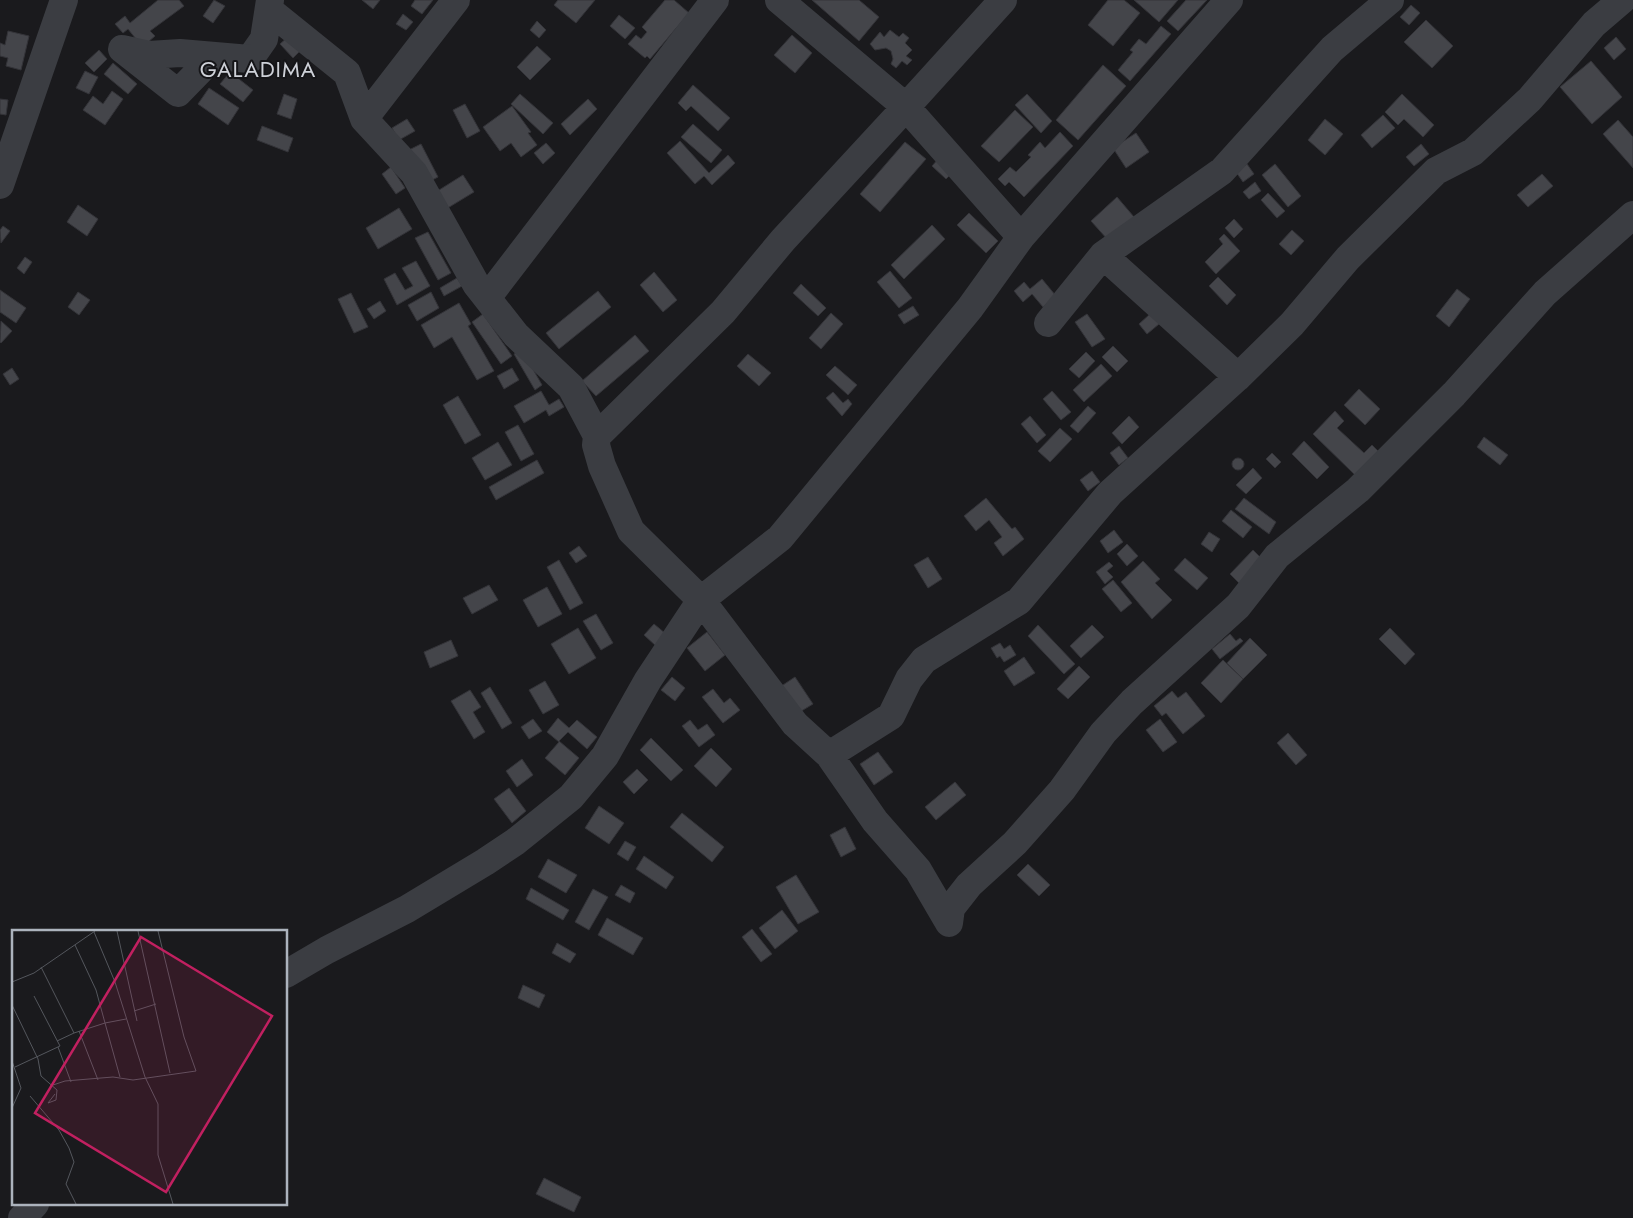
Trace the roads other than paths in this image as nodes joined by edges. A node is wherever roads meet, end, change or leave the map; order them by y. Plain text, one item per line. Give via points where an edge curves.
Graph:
1 (64, 0) edge
2 (456, 0) edge
3 (715, 0) edge
4 (780, 0) edge
5 (1003, 0) edge
6 (1229, 0) edge
7 (1390, 0) edge
8 (1622, 0) edge
9 (270, 5) edge
10 (212, 57) dead end
11 (906, 107) junction
12 (364, 120) junction
13 (0, 184) edge
14 (1633, 215) edge
15 (1021, 237) junction
16 (1103, 255) junction
17 (487, 298) junction
18 (1048, 323) dead end
19 (1238, 377) junction
20 (598, 436) junction
21 (701, 600) junction
22 (829, 756) junction
23 (288, 973) edge
24 (33, 1206) edge
25 (22, 1218) edge

1 - 13 street
2 - 12 street
3 - 17 street
4 - 11 street
5 - 11 street
6 - 15 street
7 - 16 street via 1332,49 1222,171
8 - 19 street via 1594,24 1530,99 1473,152 1436,171 1348,258 1292,324
9 - 10 street via 264,39 250,59
9 - 12 street via 347,73
11 - 15 street
11 - 20 street via 783,240 723,312
12 - 17 street via 414,173
14 - 22 street via 1545,293 1454,394 1358,490 1277,556 1238,606 1132,702 1103,733 1062,790 950,908 950,923 918,870 875,821
15 - 21 street via 970,308 780,538
16 - 18 street
16 - 19 street
17 - 20 street via 516,335 571,387
19 - 22 street via 1110,493 1019,600 924,660 909,679 891,716
20 - 21 street via 596,445 602,466 632,531
21 - 22 street via 795,724
21 - 23 street via 648,680 605,756 571,798 485,862 407,909
24 - 25 street

